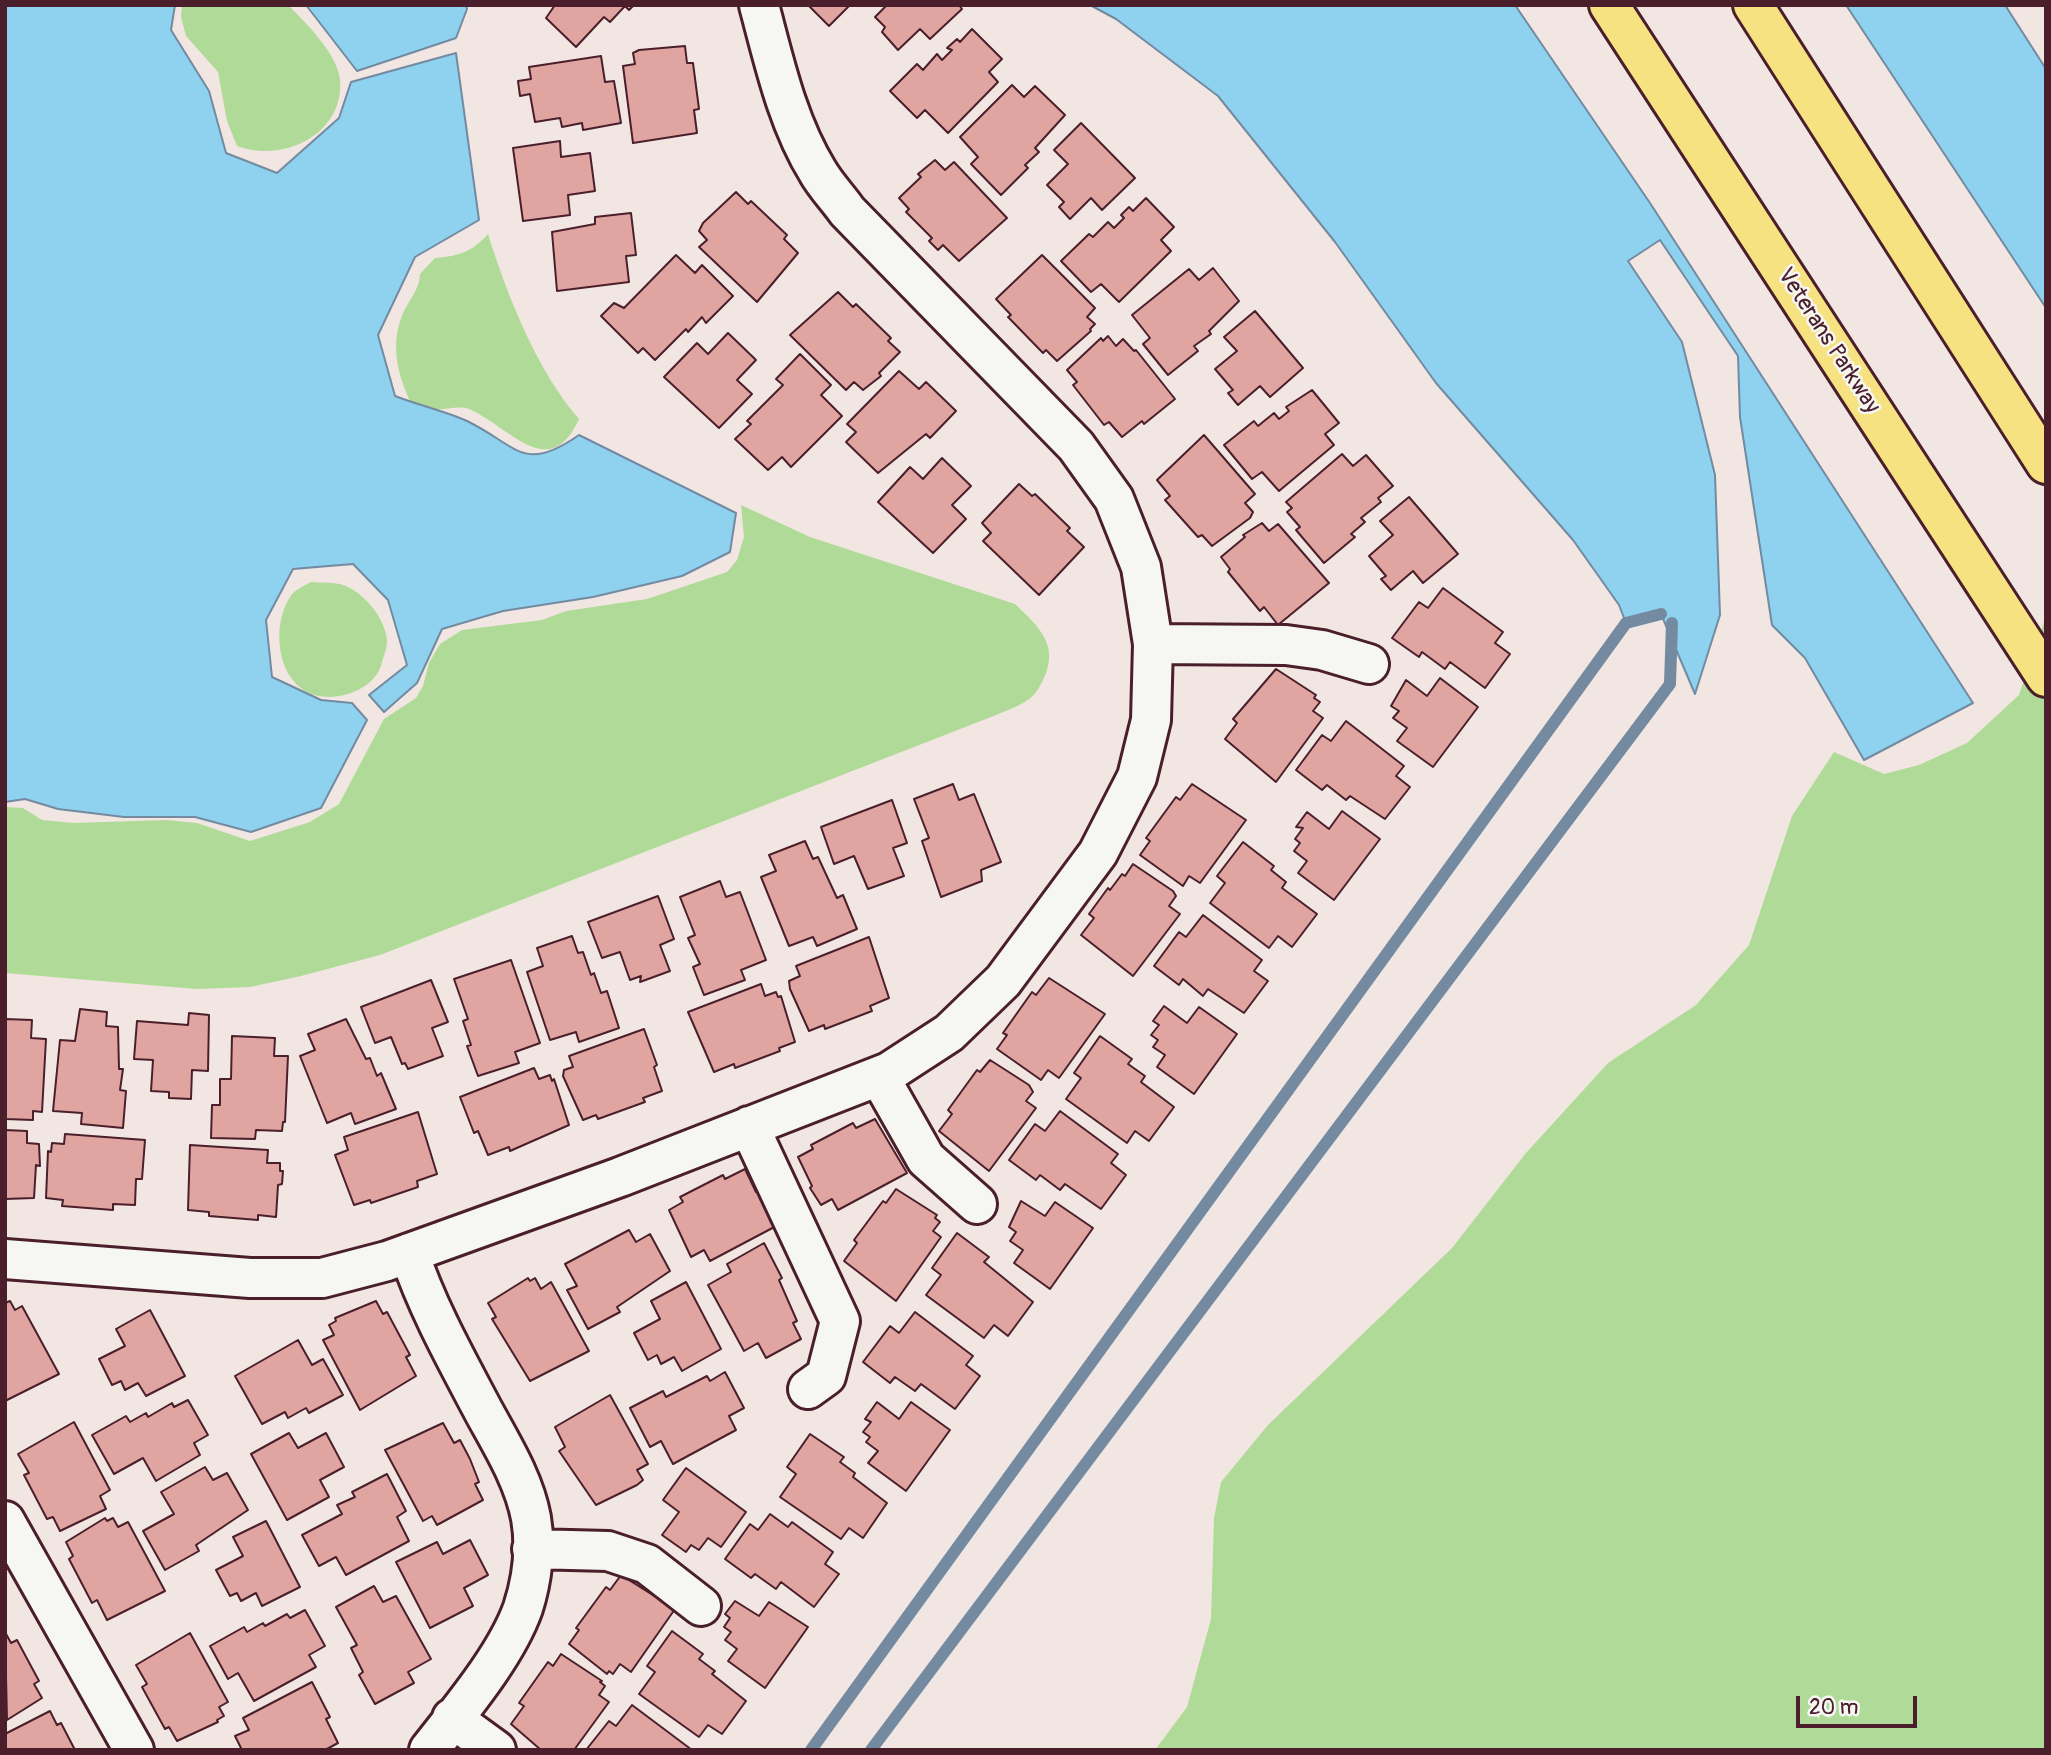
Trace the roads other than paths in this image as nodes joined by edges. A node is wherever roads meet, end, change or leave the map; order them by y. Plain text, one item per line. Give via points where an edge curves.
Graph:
1 (759, 5) edge
2 (1609, 5) edge
3 (1755, 9) edge
4 (2046, 464) edge
5 (1153, 644) junction
6 (1369, 664) dead end
7 (2046, 677) edge
8 (879, 1076) junction
9 (749, 1126) junction
10 (978, 1203) dead end
11 (409, 1253) junction
12 (5, 1259) edge
13 (808, 1389) dead end
14 (5, 1521) edge
15 (532, 1549) junction
16 (701, 1606) dead end
17 (452, 1718) junction
18 (134, 1750) edge
19 (429, 1750) edge
20 (496, 1750) edge

1 - 5 lane via 777,73 818,172 847,211 1076,446 1114,499 1140,567
2 - 7 main road, Veterans Parkway
3 - 4 main road
5 - 6 lane via 1286,645
5 - 8 lane via 1151,720 1137,777 1098,853 1003,981 949,1033
8 - 9 lane
8 - 10 lane via 926,1159
9 - 11 lane
9 - 13 lane via 840,1321 826,1376
11 - 12 lane via 322,1278 250,1278
11 - 15 lane via 433,1316 516,1473 531,1518
14 - 18 lane
15 - 16 lane via 608,1551 647,1564
15 - 17 lane via 522,1609 500,1652
17 - 19 lane
17 - 20 lane

